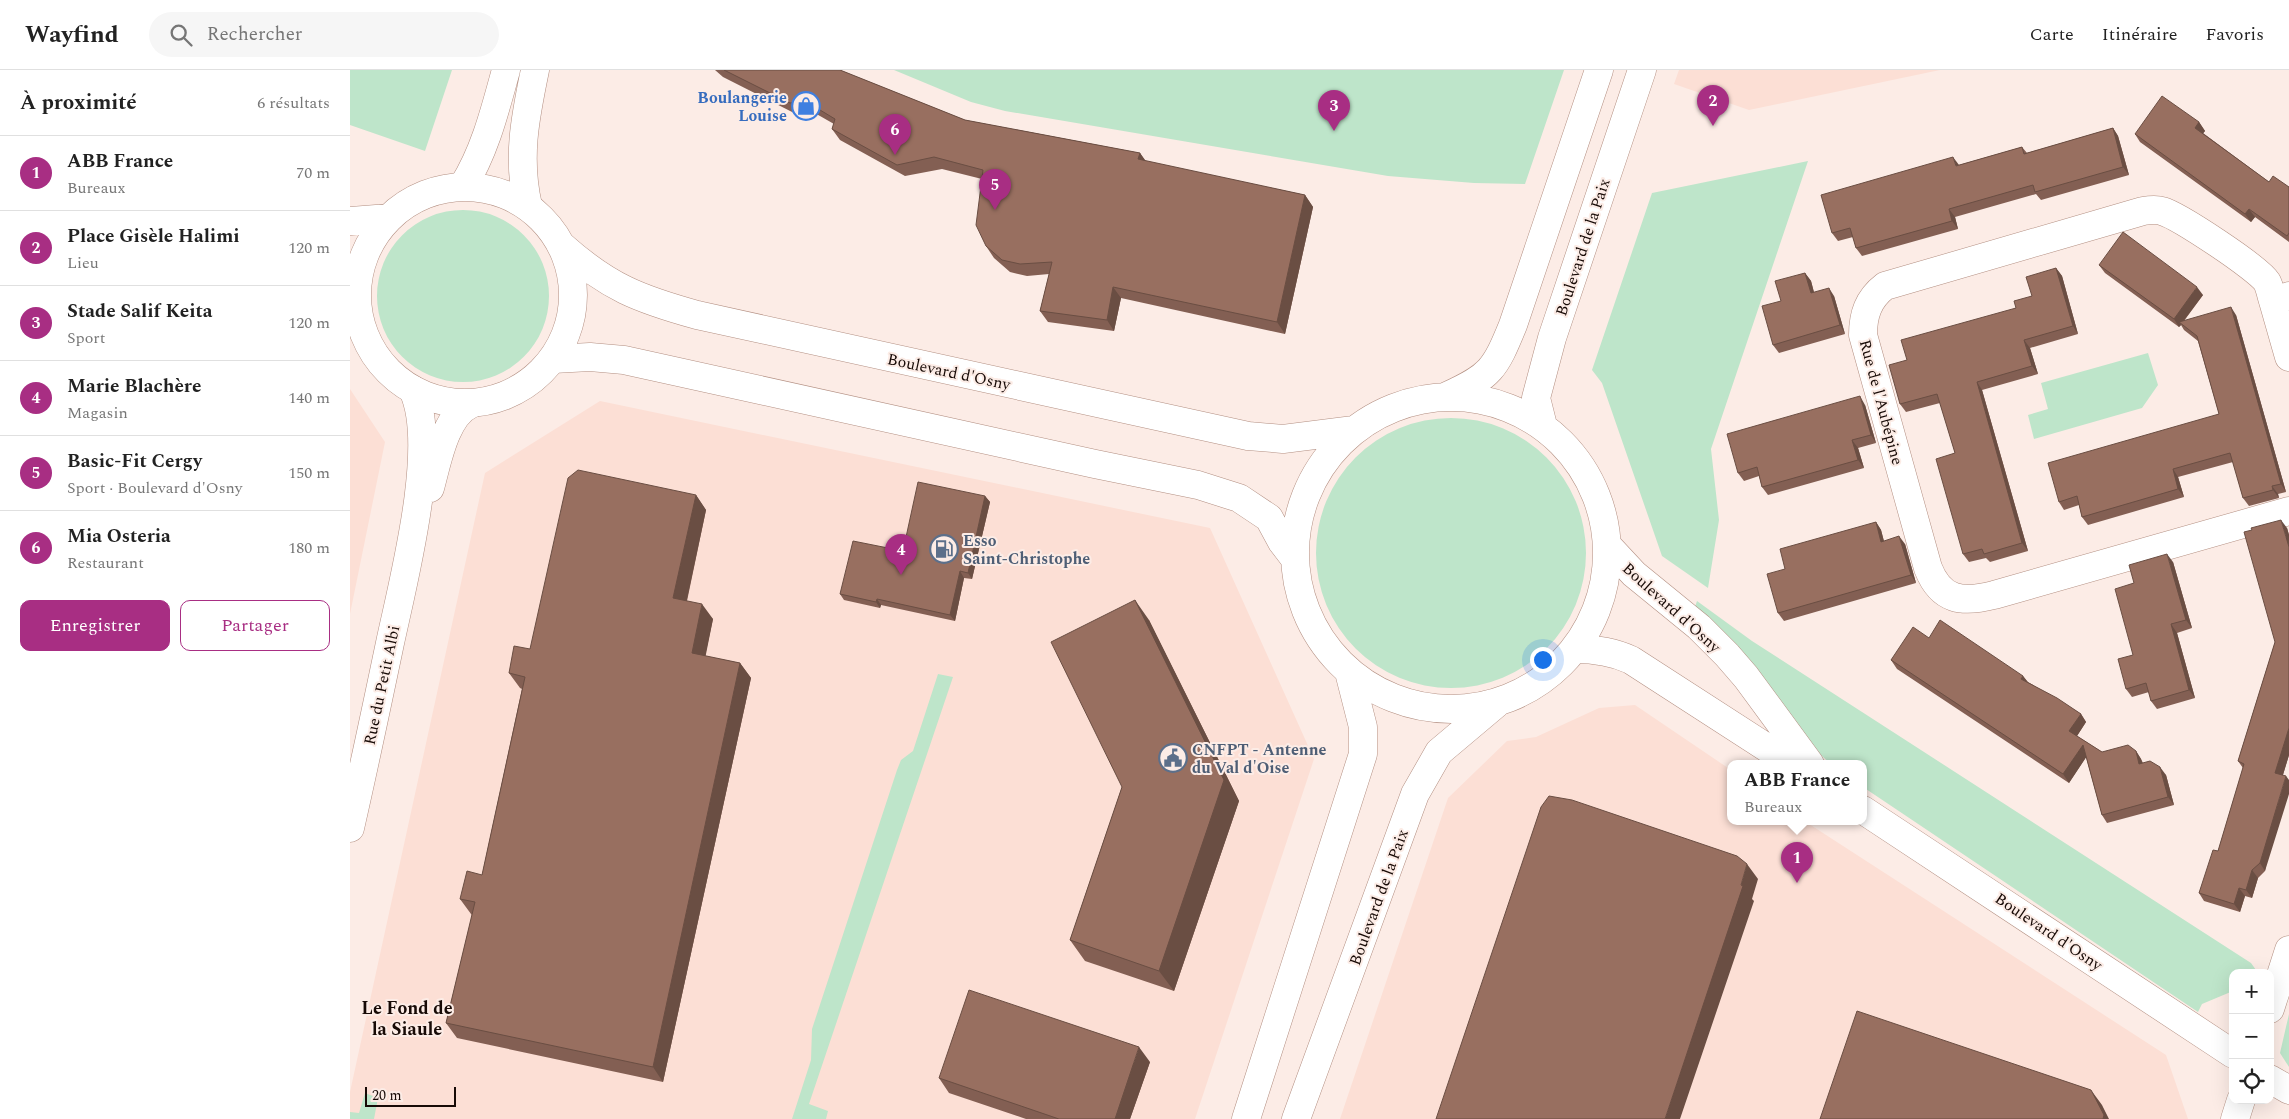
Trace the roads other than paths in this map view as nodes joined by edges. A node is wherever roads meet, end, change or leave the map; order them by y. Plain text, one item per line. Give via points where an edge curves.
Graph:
1 (506, 70) edge
2 (535, 70) edge
3 (1599, 70) edge
4 (1642, 70) edge
5 (462, 186) junction
6 (528, 206) junction
7 (389, 218) junction
8 (350, 221) edge
9 (562, 246) junction
10 (2281, 298) edge
11 (355, 315) edge
12 (2289, 357) edge
13 (553, 359) junction
14 (413, 390) junction
15 (1447, 396) junction
16 (471, 404) junction
17 (1543, 426) junction
18 (1354, 430) junction
19 (2289, 511) edge
20 (412, 542) junction
21 (1607, 545) junction
22 (1295, 559) junction
23 (1574, 649) junction
24 (1350, 672) junction
25 (1500, 701) junction
26 (1786, 760) edge
27 (1807, 760) edge
28 (1867, 813) edge
29 (350, 828) edge
30 (2289, 950) edge
31 (2274, 997) edge
32 (2229, 1051) edge
33 (2274, 1081) edge
34 (2289, 1090) edge
35 (2240, 1104) edge
36 (1246, 1119) edge
37 (1296, 1119) edge
38 (2235, 1119) edge

1 - 5 main road via 482,147
2 - 6 main road via 522,149 522,179
3 - 15 main road via 1499,359 1481,378
4 - 17 main road, Boulevard de la Paix via 1552,338 1536,398
5 - 6 main road via 497,191
5 - 7 main road via 422,196
6 - 9 main road via 542,218
7 - 8 main road
7 - 11 main road via 364,258
9 - 13 main road via 571,270 574,296 568,329
9 - 18 main road, Boulevard d'Osny via 587,269 624,290 660,305 697,315 1248,436 1283,439
10 - 12 main road, Rue de l'Aubépine
10 - 19 main road, Rue de l'Aubépine via 2246,264 2171,214 2152,210 1885,286 1870,302 1863,335 1928,568 1937,585 1949,595 1971,600 1994,595
11 - 14 main road via 379,361 389,373
13 - 16 main road via 519,390
13 - 22 main road via 590,357 624,360 1198,485 1239,498 1269,518
14 - 16 main road via 445,402
14 - 20 main road, Rue du Petit Albi via 421,417 422,435
15 - 17 main road via 1492,402
15 - 18 main road via 1391,408
16 - 20 main road, Rue du Petit Albi via 448,428
17 - 21 main road via 1572,453 1583,469 1600,506
18 - 22 main road via 1338,444 1314,478 1299,518
20 - 29 main road, Rue du Petit Albi
21 - 23 main road via 1600,600
21 - 27 main road, Boulevard d'Osny via 1634,574 1699,626 1727,655
22 - 24 main road via 1299,588 1308,616 1328,650
23 - 25 main road via 1540,681
23 - 26 main road via 1621,655
24 - 25 main road via 1385,694 1417,705 1458,708
24 - 36 main road via 1362,718 1363,754
25 - 37 main road, Boulevard de la Paix via 1439,752 1415,794
28 - 32 main road, Boulevard d'Osny
30 - 31 main road
33 - 34 main road
35 - 38 main road

